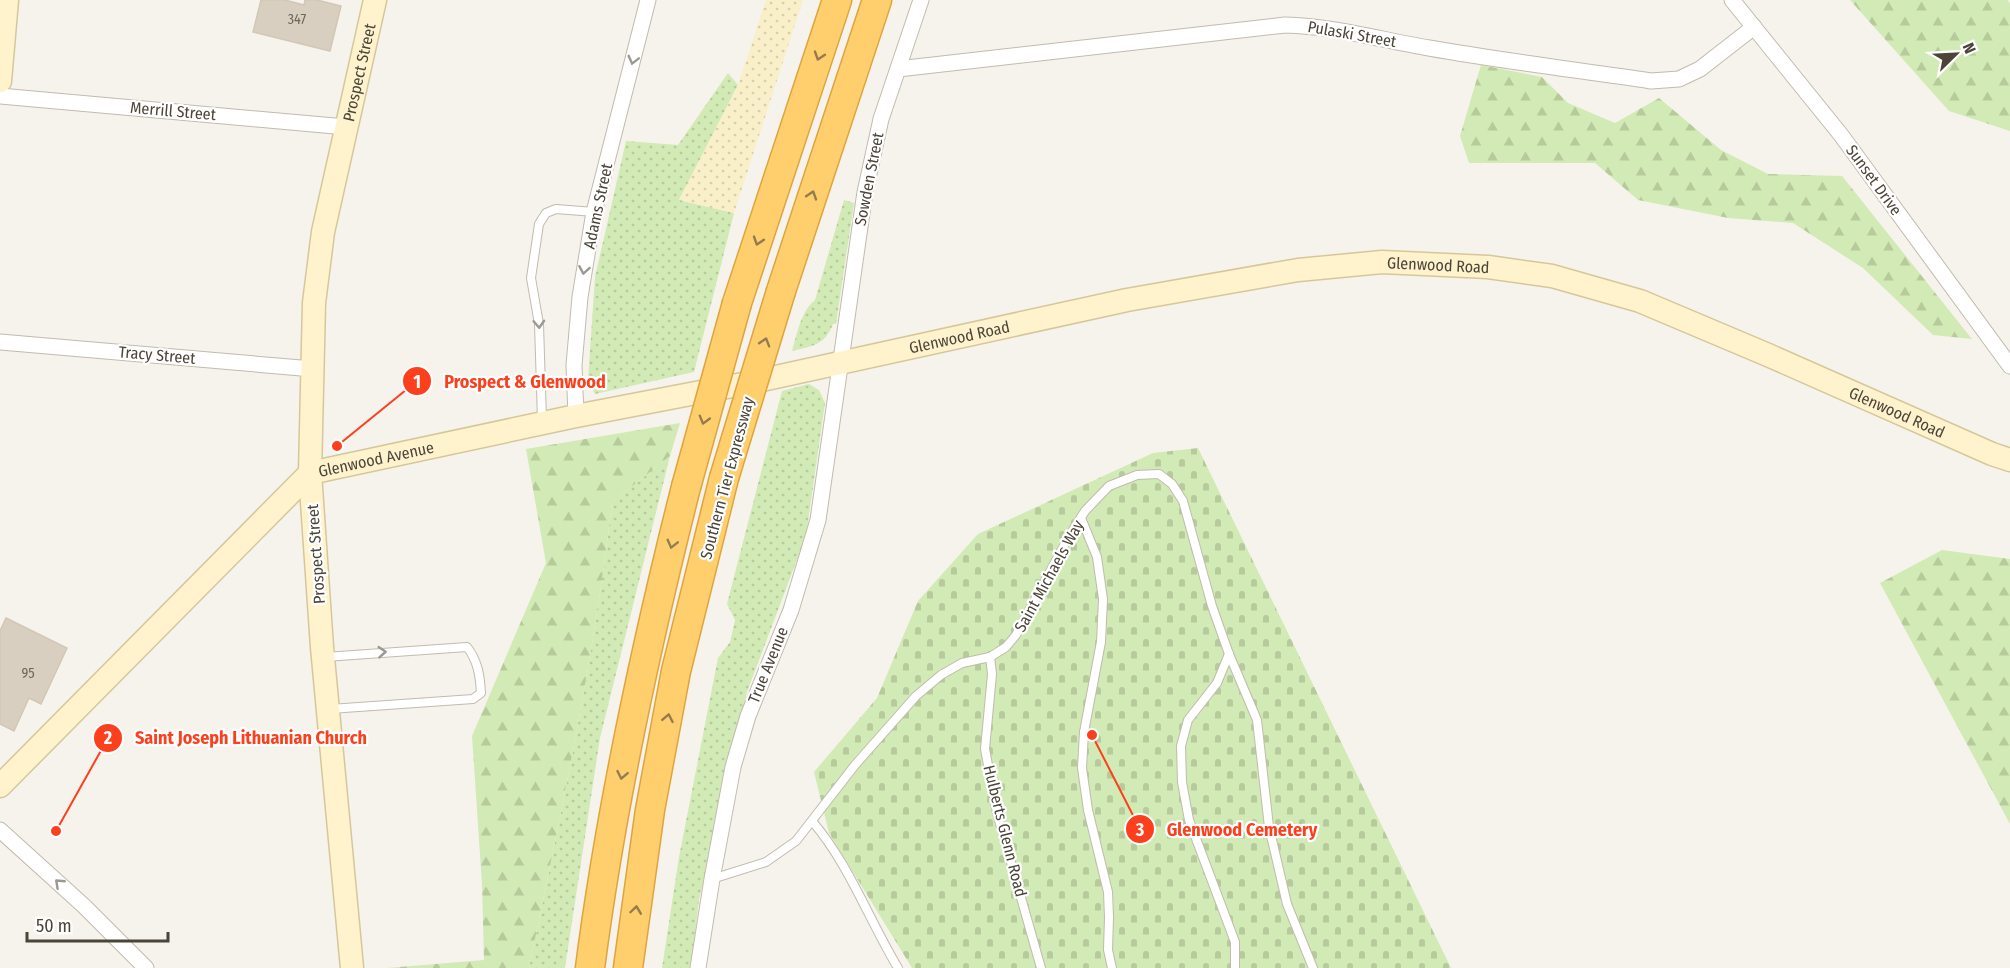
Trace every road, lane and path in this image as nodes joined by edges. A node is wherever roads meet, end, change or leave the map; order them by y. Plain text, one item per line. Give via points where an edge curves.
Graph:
1 (7, 0) edge
2 (375, 0) edge
3 (837, 0) edge
4 (877, 0) edge
5 (921, 0) edge
6 (1732, 0) edge
7 (644, 1) edge
8 (1754, 27) junction
9 (898, 69) junction
10 (0, 81) edge
11 (0, 96) edge
12 (346, 127) junction
13 (594, 212) junction
14 (0, 342) edge
15 (839, 363) junction
16 (2010, 366) edge
17 (313, 369) junction
18 (576, 417) junction
19 (542, 424) junction
20 (2009, 455) edge
21 (310, 473) junction
22 (1081, 518) junction
23 (1229, 654) junction
24 (323, 657) junction
25 (990, 657) junction
26 (328, 709) junction
27 (0, 786) edge
28 (812, 821) junction
29 (0, 830) edge
30 (712, 879) junction
31 (146, 968) edge
32 (352, 968) edge
33 (590, 968) edge
34 (628, 968) edge
35 (698, 968) edge
36 (898, 968) edge
37 (1041, 968) edge
38 (1112, 968) edge
39 (1235, 968) edge
40 (1313, 968) edge

1 - 10 street
2 - 12 street, Prospect Street
3 -> 33 highway, bridge via 737,303 686,487 656,608 616,803
34 -> 4 highway, Southern Tier Expressway, bridge via 650,810 676,671 724,478
5 - 9 street, Sowden Street
6 - 8 street, Sunset Drive
7 -> 13 street, Adams Street
8 - 9 street, Pulaski Street via 1700,69 1679,79 1651,81 1305,25
8 - 16 street, Sunset Drive via 1841,135
9 - 15 street, Sowden Street via 881,119 865,192
11 - 12 street, Merrill Street
12 - 17 street, Prospect Street via 323,232 314,303
13 -> 18 street, Adams Street via 574,365
13 -> 19 lane via 556,209 546,213 539,224 531,278 539,324
14 - 17 street, Tracy Street
15 - 18 street, Glenwood Avenue
15 - 20 street, Glenwood Road via 1126,300 1298,270 1382,262 1488,267 1552,276 1640,302 1992,454
15 - 30 street, True Avenue via 818,520 791,610 748,716 733,767
17 - 21 street, Prospect Street
18 - 19 street, Glenwood Avenue
19 - 21 street, Glenwood Avenue
21 - 24 street, Prospect Street
21 - 27 street, Glenwood Avenue
22 - 23 lane, Saint Michaels Way via 1109,486 1137,475 1158,474 1172,484 1183,501
22 - 25 lane, Saint Michaels Way via 1016,635
22 - 38 lane via 1097,557 1103,598 1101,642 1084,732 1082,768 1098,860 1108,892 1108,950
23 - 39 lane via 1217,683 1188,720 1181,746 1189,820 1235,942
23 - 40 lane, Saint Michaels Way via 1257,720 1269,827 1287,904
24 - 26 street, Prospect Street
24 -> 26 lane via 467,647 475,657 480,678 481,693 473,699
25 - 28 lane, Saint Michaels Way via 962,663 916,696
25 - 37 lane, Hulberts Glenn Road via 985,749 998,813
26 - 32 street, Prospect Street
28 - 30 lane, Saint Michaels Way via 795,841 766,862
28 - 36 lane via 844,867
31 -> 29 street
30 - 35 street, True Avenue

